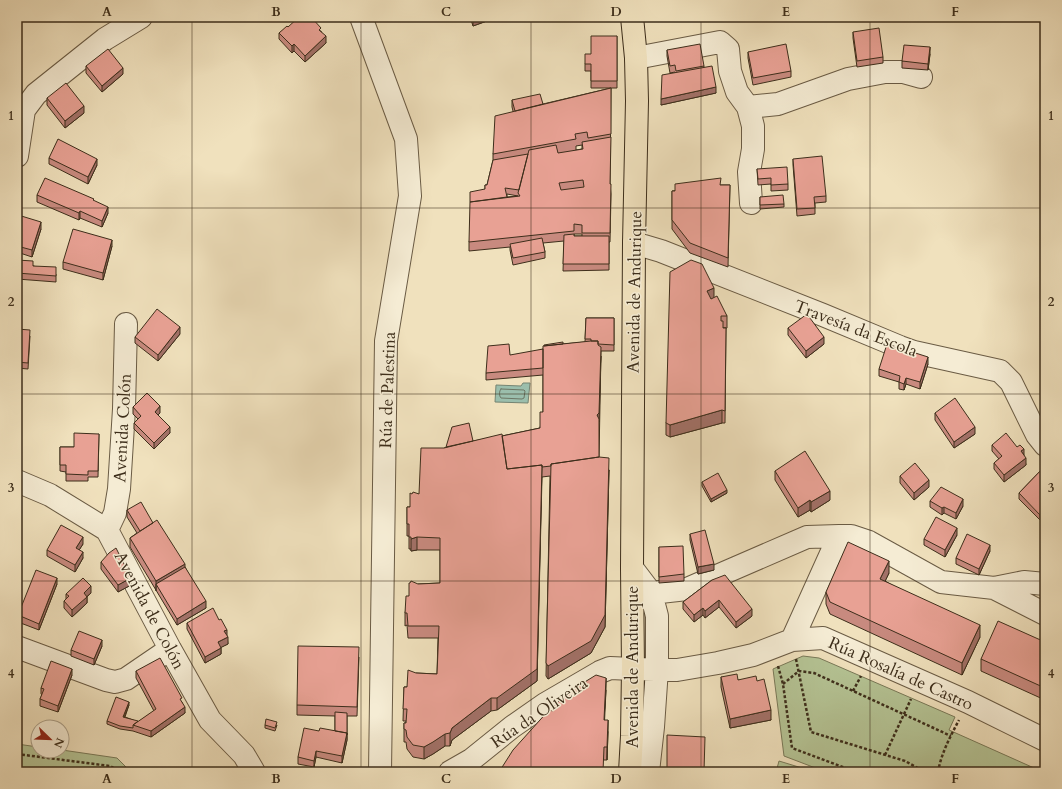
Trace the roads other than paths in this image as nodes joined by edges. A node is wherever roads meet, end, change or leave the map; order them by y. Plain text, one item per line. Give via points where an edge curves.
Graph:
1 (141, 17) edge
2 (361, 17) edge
3 (632, 17) edge
4 (636, 58) junction
5 (921, 77) dead end
6 (748, 107) junction
7 (17, 156) edge
8 (751, 203) dead end
9 (634, 243) junction
10 (126, 324) dead end
11 (1045, 445) edge
12 (17, 481) edge
13 (107, 530) junction
14 (839, 536) junction
15 (632, 568) junction
16 (1045, 584) edge
17 (994, 588) junction
18 (651, 593) junction
19 (1045, 614) edge
20 (783, 644) junction
21 (17, 647) edge
22 (170, 649) junction
23 (633, 670) junction
24 (657, 670) junction
25 (1045, 740) edge
26 (635, 771) edge
27 (254, 772) edge
28 (380, 772) edge
29 (450, 772) edge

1 - 7 street via 105,39 36,94 24,110
2 - 28 street, Rúa de Palestina via 406,139 410,196 386,342
3 - 4 main road, Avenida de Andurique
4 - 6 street via 720,42 728,49 730,71 737,92
4 - 9 main road, Avenida de Andurique
5 - 6 street via 903,72 885,72 848,79 778,104
6 - 8 street via 753,126 749,172
9 - 11 street, Travesía da Escola via 661,251 914,352 1000,371 1011,382 1037,435
9 - 15 main road, Avenida de Andurique
10 - 13 street, Avenida Colón via 119,489 115,513
12 - 13 street via 50,495
13 - 22 street, Avenida de Colón
14 - 17 street via 851,536 869,542 941,582
14 - 18 street via 807,537 687,589
14 - 20 street
15 - 18 street, Avenida de Andurique
15 - 23 main road, Avenida de Andurique
16 - 17 street via 1024,582
17 - 19 street
18 - 24 street, Avenida de Andurique via 657,616
20 - 24 street, Rúa Rosalía de Castro via 753,655 718,663 677,670
20 - 25 street, Rúa Rosalía de Castro via 823,638 968,702
21 - 22 street via 115,682 126,679
22 - 27 street, Avenida de Colón via 210,720 244,754
23 - 24 street, Rúa Rosalía de Castro
23 - 26 main road, Avenida de Andurique
23 - 29 street, Rúa da Oliveira via 610,668 600,672 545,704 471,760
24 - 26 street, Avenida de Andurique via 653,727

